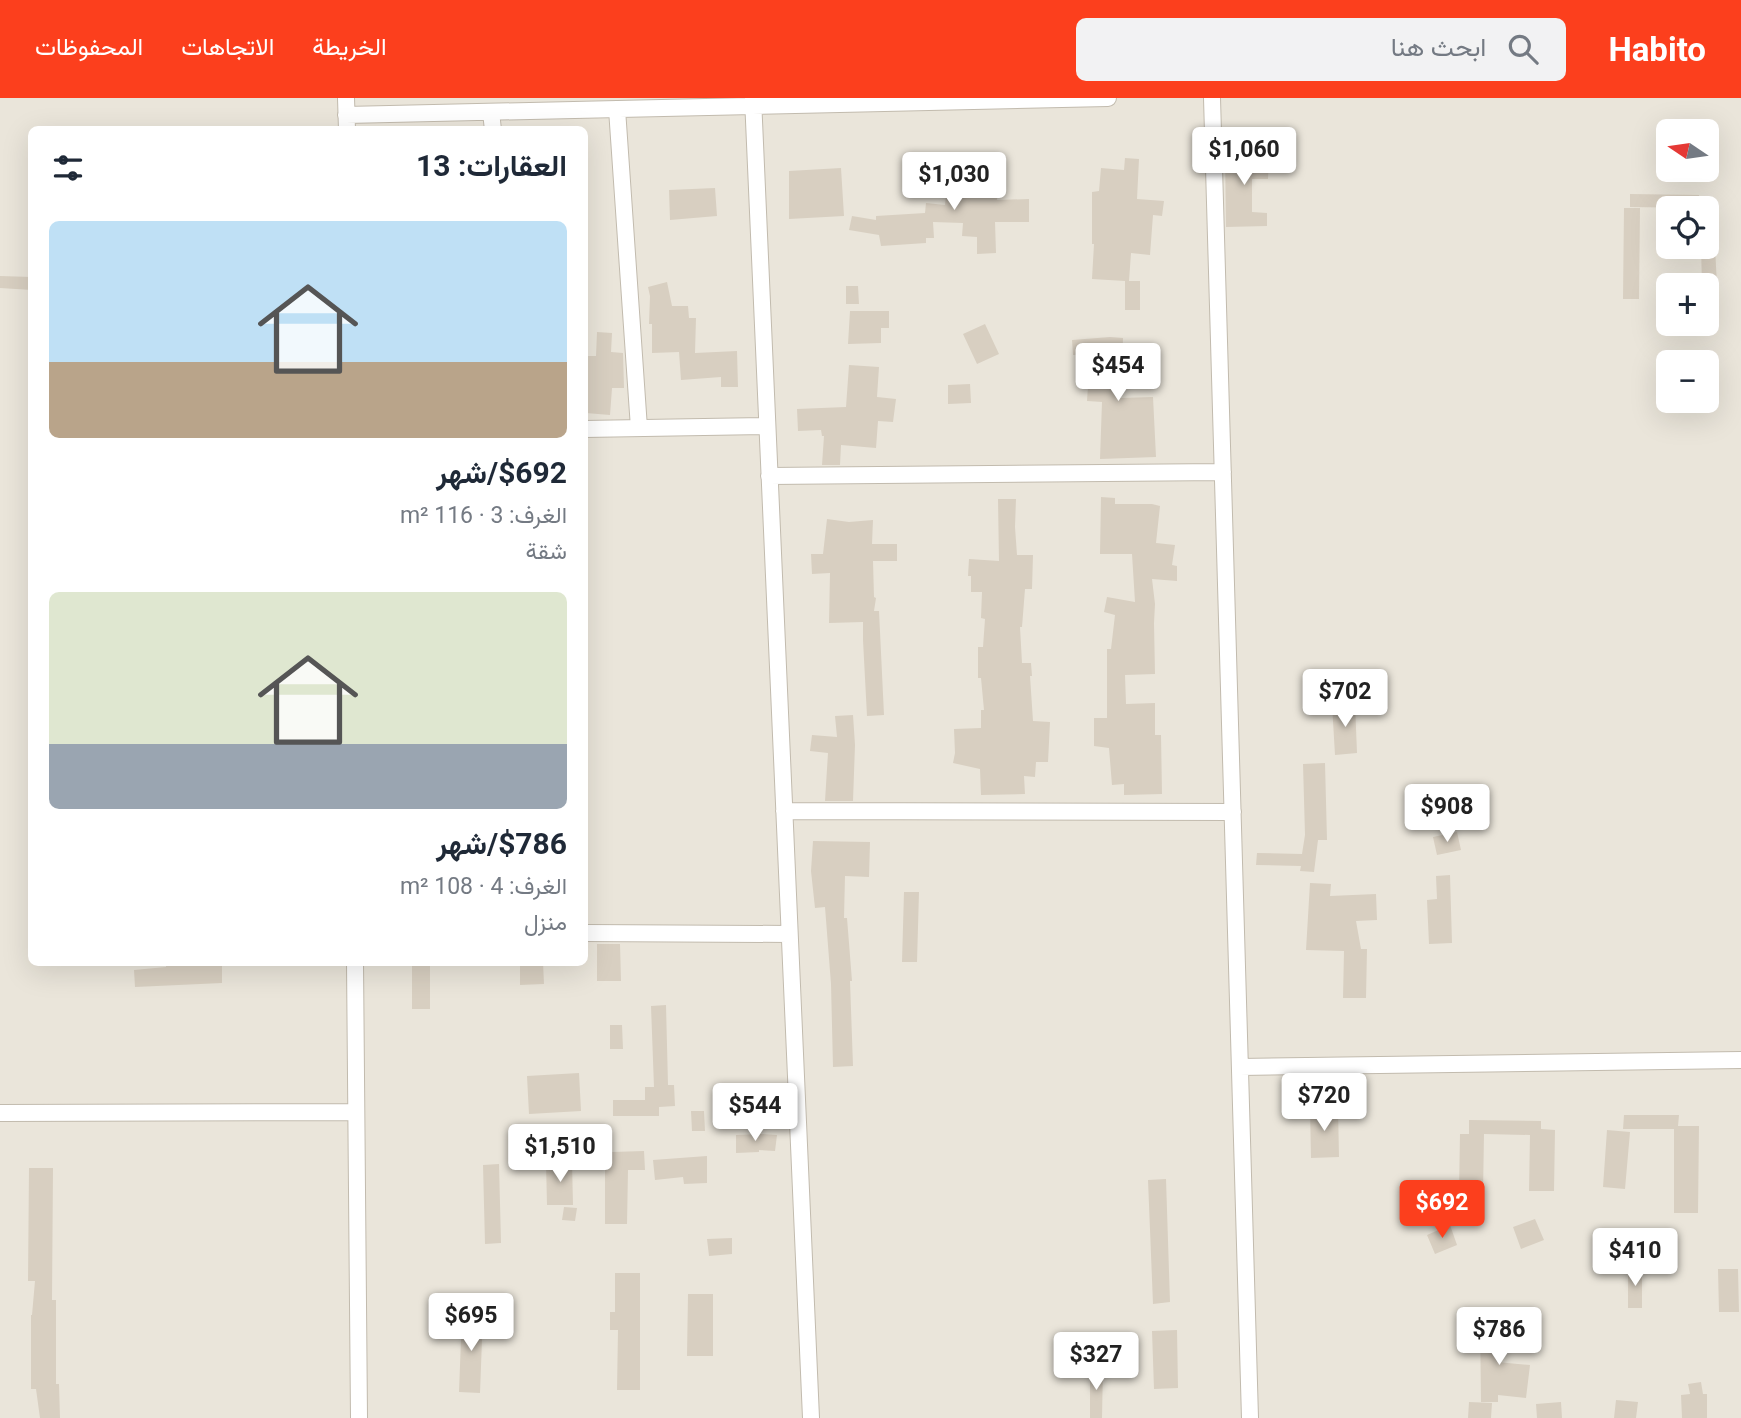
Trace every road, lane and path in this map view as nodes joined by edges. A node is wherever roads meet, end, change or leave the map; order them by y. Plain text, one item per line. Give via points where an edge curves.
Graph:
1 (346, 98) edge
2 (1108, 98) edge
3 (1212, 98) edge
4 (1033, 99) edge
5 (753, 102) edge
6 (536, 104) edge
7 (617, 109) junction
8 (491, 112) junction
9 (347, 122) edge
10 (493, 126) edge
11 (767, 426) junction
12 (639, 428) junction
13 (588, 429) edge
14 (1223, 472) junction
15 (769, 476) junction
16 (784, 811) junction
17 (1233, 812) junction
18 (588, 933) edge
19 (789, 934) junction
20 (355, 966) edge
21 (1741, 1060) edge
22 (1240, 1067) junction
23 (356, 1112) junction
24 (0, 1113) edge
25 (359, 1418) edge
26 (811, 1418) edge
27 (1250, 1418) edge

1 - 9 street
2 - 4 street
3 - 14 street
4 - 5 street
5 - 7 street
5 - 11 street
6 - 7 street
6 - 8 street
7 - 12 street
8 - 9 street
8 - 10 street
11 - 12 street
11 - 15 street
12 - 13 street
14 - 15 street
14 - 17 street
15 - 16 street
16 - 17 street
16 - 19 street
17 - 22 street
18 - 19 street
19 - 26 street
20 - 23 street
21 - 22 street
22 - 27 street
23 - 24 street
23 - 25 street

